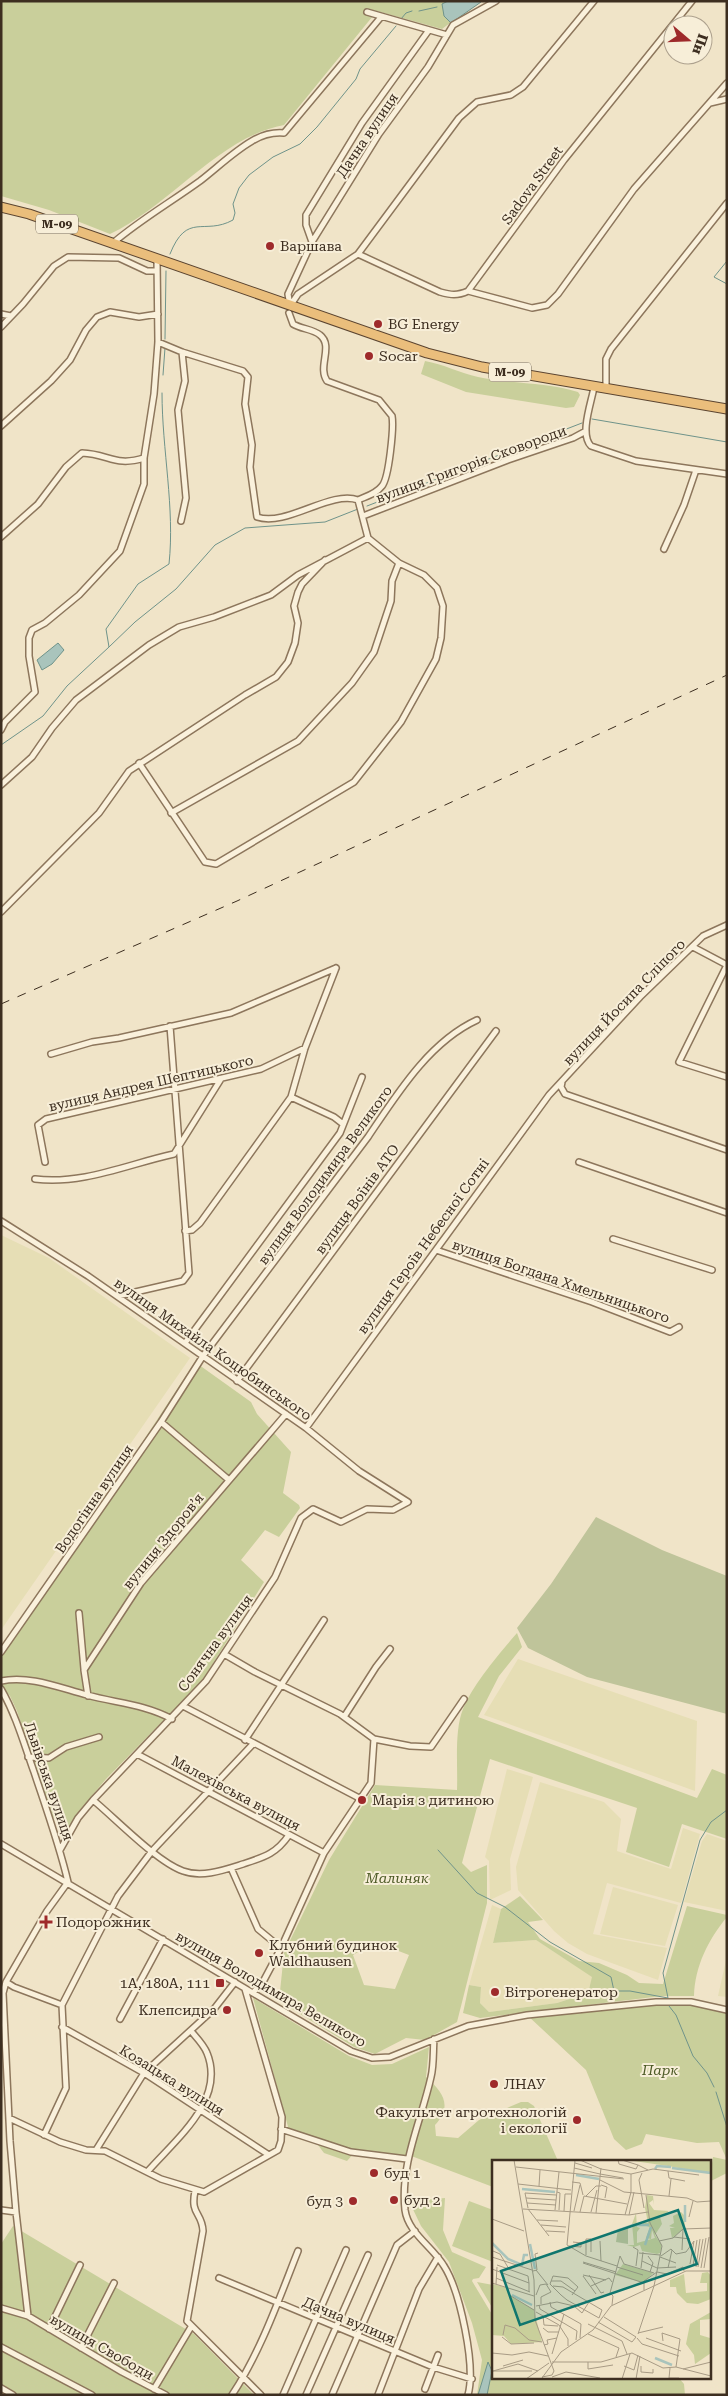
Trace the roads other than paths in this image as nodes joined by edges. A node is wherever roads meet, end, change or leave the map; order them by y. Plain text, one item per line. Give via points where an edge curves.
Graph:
1 (496, 1) edge
2 (594, 1) edge
3 (692, 1) edge
4 (367, 12) dead end
5 (381, 17) junction
6 (428, 30) junction
7 (447, 35) junction
8 (727, 83) edge
9 (727, 99) edge
10 (709, 104) junction
11 (727, 203) edge
12 (1, 208) edge
13 (312, 242) junction
14 (112, 243) junction
15 (358, 254) junction
16 (157, 260) junction
17 (156, 271) junction
18 (468, 291) junction
19 (290, 310) junction
20 (1, 314) edge
21 (158, 314) junction
22 (11, 316) junction
23 (1, 327) edge
24 (158, 342) junction
25 (182, 352) junction
26 (594, 387) junction
27 (606, 388) junction
28 (727, 409) edge
29 (1, 426) edge
30 (586, 431) junction
31 (144, 458) junction
32 (696, 470) junction
33 (727, 474) edge
34 (358, 500) junction
35 (362, 516) junction
36 (181, 521) dead end
37 (1, 536) edge
38 (368, 538) junction
39 (664, 549) dead end
40 (325, 560) junction
41 (399, 562) junction
42 (1, 730) edge
43 (139, 763) junction
44 (1, 785) edge
45 (172, 814) junction
46 (1, 912) edge
47 (727, 925) edge
48 (693, 947) junction
49 (727, 965) edge
50 (476, 1020) dead end
51 (170, 1026) junction
52 (496, 1031) dead end
53 (305, 1048) junction
54 (51, 1054) dead end
55 (362, 1077) dead end
56 (727, 1077) edge
57 (221, 1079) junction
58 (562, 1081) junction
59 (174, 1089) junction
60 (291, 1097) junction
61 (343, 1124) junction
62 (178, 1147) junction
63 (727, 1150) edge
64 (45, 1162) dead end
65 (579, 1162) dead end
66 (35, 1178) dead end
67 (727, 1213) edge
68 (1, 1221) edge
69 (185, 1232) junction
70 (613, 1240) dead end
71 (436, 1250) junction
72 (712, 1270) dead end
73 (117, 1296) junction
74 (679, 1327) dead end
75 (185, 1343) junction
76 (203, 1356) junction
77 (238, 1381) junction
78 (286, 1414) junction
79 (160, 1422) junction
80 (306, 1428) junction
81 (229, 1480) junction
82 (341, 1522) joint
83 (79, 1613) dead end
84 (324, 1620) dead end
85 (390, 1649) dead end
86 (1, 1652) edge
87 (224, 1654) junction
88 (84, 1670) junction
89 (1, 1681) edge
90 (281, 1685) junction
91 (1, 1689) edge
92 (88, 1696) junction
93 (464, 1699) dead end
94 (184, 1706) junction
95 (344, 1717) junction
96 (172, 1718) junction
97 (99, 1738) dead end
98 (374, 1739) junction
99 (245, 1740) junction
100 (253, 1744) junction
101 (137, 1754) junction
102 (28, 1757) junction
103 (209, 1791) junction
104 (361, 1799) junction
105 (93, 1800) junction
106 (290, 1834) junction
107 (1, 1844) edge
108 (60, 1850) junction
109 (152, 1851) junction
110 (324, 1853) junction
111 (231, 1868) junction
112 (68, 1882) junction
113 (112, 1909) junction
114 (163, 1939) junction
115 (281, 1948) junction
116 (6, 1982) junction
117 (235, 1982) junction
118 (245, 1988) junction
119 (253, 1993) junction
120 (62, 2005) junction
121 (727, 2010) edge
122 (120, 2020) dead end
123 (62, 2027) junction
124 (191, 2031) junction
125 (434, 2039) junction
126 (144, 2074) junction
127 (200, 2112) junction
128 (9, 2118) junction
129 (281, 2129) junction
130 (44, 2135) junction
131 (96, 2150) junction
132 (269, 2155) junction
133 (407, 2159) junction
134 (148, 2171) junction
135 (196, 2191) junction
136 (1, 2210) edge
137 (16, 2212) junction
138 (415, 2231) junction
139 (346, 2250) dead end
140 (298, 2251) dead end
141 (368, 2255) dead end
142 (438, 2257) junction
143 (80, 2264) dead end
144 (220, 2278) dead end
145 (114, 2283) dead end
146 (278, 2302) junction
147 (1, 2308) edge
148 (28, 2316) junction
149 (316, 2318) junction
150 (336, 2326) junction
151 (191, 2327) junction
152 (49, 2329) junction
153 (356, 2335) junction
154 (1, 2347) edge
155 (81, 2348) junction
156 (395, 2351) junction
157 (438, 2356) dead end
158 (433, 2367) junction
159 (244, 2377) junction
160 (472, 2379) junction
161 (1, 2388) edge
162 (154, 2389) junction
163 (425, 2389) dead end
164 (13, 2395) edge
165 (92, 2395) edge
166 (166, 2395) edge
167 (232, 2395) edge
168 (262, 2395) edge
169 (283, 2395) edge
170 (306, 2395) edge
171 (332, 2395) edge
172 (378, 2395) edge
173 (468, 2395) edge

1 - 7 street, Дачна вулиця via 453,25
2 - 15 street via 523,87 511,95 476,102 459,118
3 - 18 street, Sadova Street via 564,160
4 - 5 street
5 - 6 street
5 - 14 street via 284,133 271,132 252,141
6 - 7 street
6 - 13 street via 362,123 306,215
7 - 13 street, Дачна вулиця via 354,172
8 - 10 street
9 - 10 street
10 - 18 street via 634,189 547,305 532,308
11 - 27 street via 611,349 606,359
12 - 14 highway, М-09 via 29,214
13 - 19 street, Дачна вулиця via 288,294
14 - 16 highway, М-09
15 - 18 street via 451,296
15 - 19 street via 298,294
16 - 17 street
16 - 19 highway, М-09
17 - 21 street
17 - 22 street via 147,271 119,258 68,257 54,266
19 - 26 highway, М-09 via 449,359
19 - 34 street via 294,324 317,333 324,340 323,372 327,380 379,400 390,412 388,461 382,487
20 - 22 street
21 - 24 street
21 - 29 street via 139,317 110,312 97,317 70,360
22 - 23 street
24 - 25 street
24 - 31 street
25 - 34 street via 233,367 248,377 246,404 252,445 250,467 257,518 295,513 341,498
25 - 36 street via 185,381 178,410 186,498
26 - 27 highway, М-09
26 - 30 street
27 - 28 highway, М-09
30 - 32 street via 590,445 605,451 636,461
30 - 35 street, вулиця Григорія Сковороди
31 - 37 street via 117,462 99,454 82,453 38,504
31 - 42 street via 144,484 120,551 79,595 32,630 28,638 35,692
32 - 33 street
32 - 39 street
34 - 35 street
35 - 38 street
38 - 40 street
38 - 41 street
40 - 43 street via 298,592 294,606 298,623 295,643 288,662 276,677
40 - 44 street via 271,595 179,627 149,645 76,700 32,756
41 - 45 street via 392,581 391,601 374,652 352,683 298,741
41 - 45 street via 424,575 437,588 443,606 441,638 436,659 411,706 354,782 216,864 205,862
43 - 45 street
43 - 46 street via 129,771 99,813
47 - 48 street, вулиця Йосипа Сліпого via 703,936
48 - 49 street
48 - 58 street, вулиця Йосипа Сліпого via 640,997
49 - 56 street via 679,1062
50 - 76 street, вулиця Володимира Великого via 458,1028 424,1061
51 - 53 street via 236,1011 336,968
51 - 54 street
51 - 59 street
52 - 77 street, вулиця Воїнів АТО
53 - 57 street, вулиця Андрея Шептицького via 261,1069
53 - 60 street
55 - 61 street, вулиця Володимира Великого
57 - 59 street, вулиця Андрея Шептицького
57 - 62 street
58 - 63 street via 565,1094
58 - 71 street, вулиця Героїв Небесної Сотні
59 - 62 street
59 - 64 street, вулиця Андрея Шептицького via 46,1119 38,1125
60 - 61 street
60 - 69 street via 200,1223
61 - 75 street, вулиця Володимира Великого via 340,1134 315,1169
62 - 66 street via 174,1154 91,1176 61,1181
62 - 69 street
65 - 67 street
68 - 73 street, вулиця Михайла Коцюбинського
69 - 73 street via 189,1273 183,1281
70 - 72 street
71 - 74 street, вулиця Богдана Хмельницького via 592,1302 670,1332
71 - 80 street, вулиця Героїв Небесної Сотні
73 - 75 street, вулиця Михайла Коцюбинського
75 - 76 street, вулиця Михайла Коцюбинського
76 - 77 street, вулиця Михайла Коцюбинського
76 - 79 street, Водогінна вулиця
77 - 78 street, вулиця Михайла Коцюбинського
78 - 80 street, вулиця Михайла Коцюбинського
78 - 81 street, вулиця Здоровʼя
79 - 81 street
79 - 86 street, Водогінна вулиця
80 - 82 street, вулиця Михайла Коцюбинського via 359,1471 408,1502 393,1510 367,1509
81 - 88 street, вулиця Здоровʼя via 141,1583
82 - 87 street, Сонячна вулиця via 313,1509 300,1518 275,1577
83 - 88 street
84 - 90 street
85 - 95 street
87 - 90 street
87 - 94 street, Сонячна вулиця
88 - 92 street
89 - 92 street via 14,1678
90 - 95 street
90 - 99 street
91 - 102 street, Львівська вулиця via 11,1707
92 - 96 street via 127,1702
93 - 98 street via 431,1747
94 - 96 street, Сонячна вулиця
94 - 99 street
95 - 98 street
96 - 101 street, Сонячна вулиця
97 - 102 street via 66,1747 49,1758
98 - 104 street via 370,1782
99 - 100 street
100 - 103 street
100 - 104 street
101 - 103 street, Малехівська вулиця
101 - 105 street, Сонячна вулиця
102 - 108 street, Львівська вулиця
103 - 106 street, Малехівська вулиця
103 - 109 street
104 - 110 street
105 - 108 street, Сонячна вулиця via 78,1818
105 - 109 street
106 - 110 street, Малехівська вулиця
106 - 111 street via 281,1847 268,1855
107 - 112 street, вулиця Володимира Великого
108 - 112 street, Львівська вулиця
109 - 111 street via 183,1872 203,1874
109 - 113 street
110 - 115 street
111 - 115 street via 258,1929
112 - 113 street, вулиця Володимира Великого
112 - 116 street via 47,1911
113 - 114 street, вулиця Володимира Великого
113 - 120 street
114 - 117 street, вулиця Володимира Великого
114 - 122 street
115 - 119 street
116 - 120 street
116 - 128 street via 3,1993
117 - 118 street, вулиця Володимира Великого
117 - 124 street
118 - 119 street, вулиця Володимира Великого
118 - 129 street via 282,2116
119 - 125 street, вулиця Володимира Великого via 351,2051 372,2058 390,2057
120 - 123 street
121 - 125 street, вулиця Володимира Великого via 691,2002 647,2003 527,2015 468,2026
123 - 126 street, Козацька вулиця
123 - 130 street via 66,2088
124 - 126 street
124 - 127 street via 207,2052 212,2085
125 - 133 street via 432,2075
126 - 127 street, Козацька вулиця
126 - 131 street
127 - 132 street, Козацька вулиця
127 - 134 street
128 - 130 street
128 - 137 street
129 - 132 street via 278,2150
129 - 133 street via 351,2152
130 - 131 street via 86,2150
131 - 134 street
132 - 135 street via 204,2192
133 - 138 street via 405,2211
134 - 135 street
135 - 151 street via 193,2208 203,2230 187,2311
136 - 137 street
137 - 148 street
138 - 142 street
138 - 153 street via 396,2245
139 - 149 street
140 - 146 street
141 - 150 street
142 - 156 street via 419,2289
142 - 160 street via 453,2286
143 - 152 street
144 - 146 street, Дачна вулиця
145 - 155 street
146 - 149 street, Дачна вулиця
146 - 159 street
147 - 148 street, вулиця Свободи
148 - 152 street, вулиця Свободи
149 - 150 street, Дачна вулиця
149 - 169 street
150 - 153 street, Дачна вулиця
150 - 170 street
151 - 159 street
151 - 162 street
152 - 155 street, вулиця Свободи
153 - 156 street, Дачна вулиця
153 - 171 street
154 - 165 street
155 - 162 street, вулиця Свободи
156 - 158 street, Дачна вулиця
156 - 172 street
157 - 158 street
158 - 160 street, Дачна вулиця
158 - 163 street
159 - 167 street
159 - 168 street
160 - 173 street
161 - 164 street
162 - 166 street, вулиця Свободи

